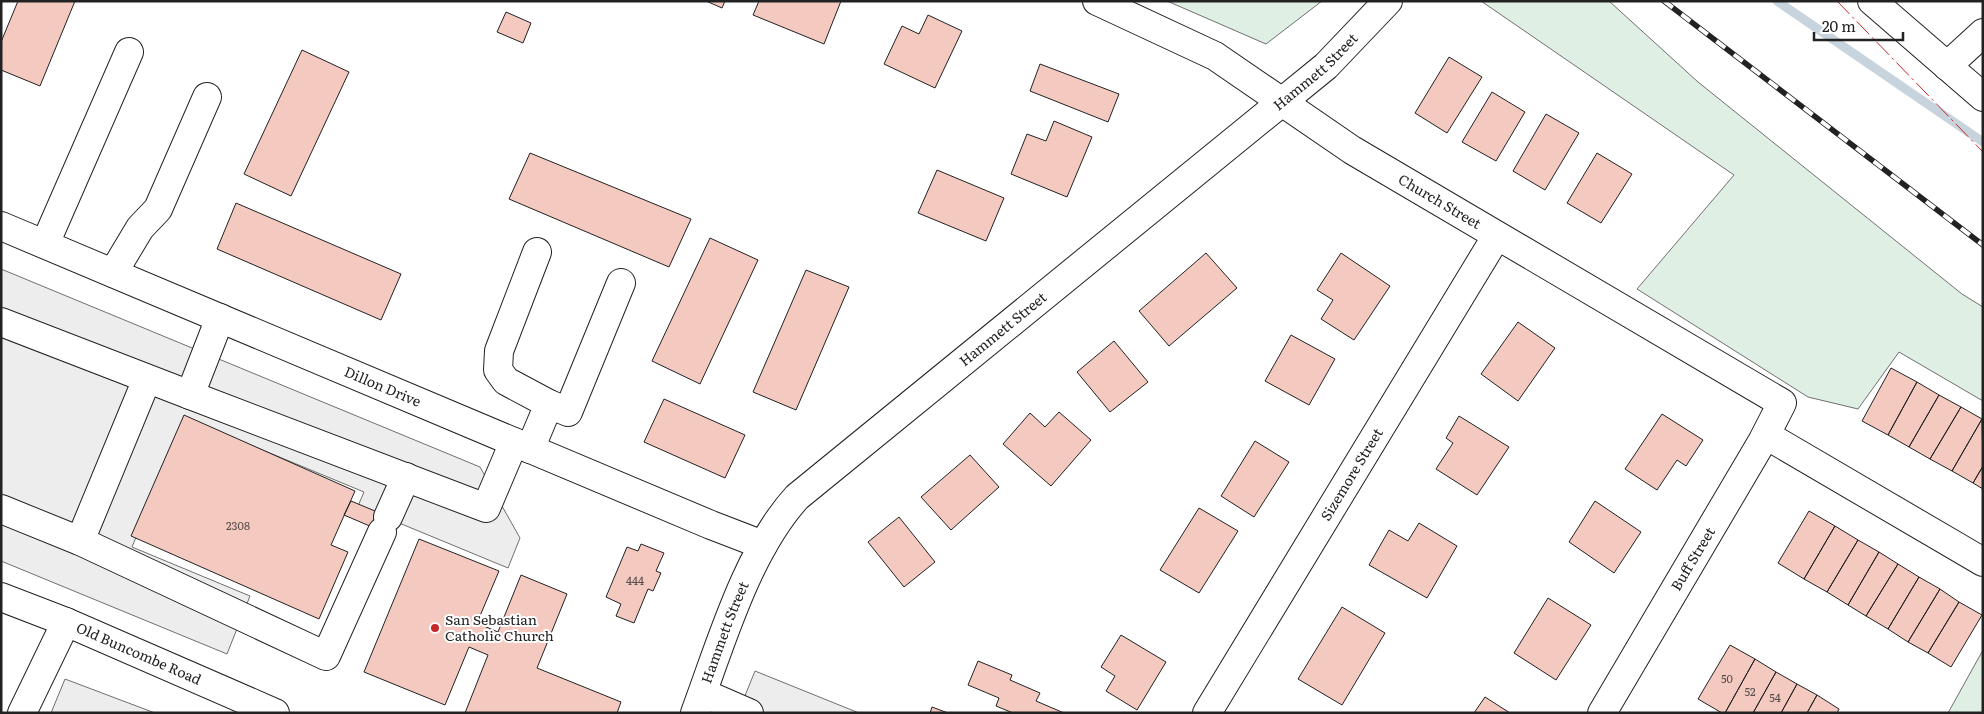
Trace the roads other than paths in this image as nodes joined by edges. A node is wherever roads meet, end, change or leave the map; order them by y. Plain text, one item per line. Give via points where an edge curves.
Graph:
1 (1097, 1) edge
2 (1388, 1) edge
3 (1872, 1) edge
4 (1983, 33) edge
5 (129, 52) dead end
6 (1947, 66) junction
7 (207, 97) dead end
8 (1983, 97) edge
9 (1282, 102) junction
10 (1, 226) edge
11 (1496, 237) junction
12 (45, 244) junction
13 (537, 252) dead end
14 (113, 273) junction
15 (621, 283) dead end
16 (220, 318) junction
17 (1, 322) edge
18 (147, 379) junction
19 (190, 396) junction
20 (1782, 403) joint
21 (549, 404) junction
22 (1766, 435) junction
23 (522, 446) junction
24 (406, 478) junction
25 (1, 509) edge
26 (80, 541) junction
27 (763, 545) junction
28 (1983, 562) edge
29 (1, 597) edge
30 (66, 622) junction
31 (699, 703) edge
32 (1606, 711) edge
33 (22, 713) edge
34 (276, 713) edge
35 (749, 713) edge
36 (1207, 713) edge

1 - 9 street, Church Street via 1216,56
2 - 9 street, Hammett Street via 1326,66
3 - 6 street
4 - 6 street
5 - 12 street
6 - 8 street
7 - 14 street via 158,209 140,228
9 - 11 street, Church Street via 1352,150
9 - 27 street, Hammett Street via 798,497
10 - 12 street, Dillon Drive
11 - 20 street, Church Street
11 - 36 street, Sizemore Street
12 - 14 street, Dillon Drive
13 - 21 street via 499,352 498,370 506,381
14 - 16 street, Dillon Drive
15 - 21 street via 568,412
16 - 19 street
16 - 23 street, Dillon Drive
17 - 18 street
18 - 19 street
18 - 26 street
19 - 24 street
20 - 22 street, Buff Street
21 - 23 street
22 - 28 street
22 - 32 street, Buff Street
23 - 24 street via 486,508
23 - 27 street, Dillon Drive
24 - 26 street via 326,656
25 - 26 street
27 - 31 street, Hammett Street
29 - 30 street, Old Buncombe Road
30 - 33 street
30 - 34 street, Old Buncombe Road
31 - 35 street

